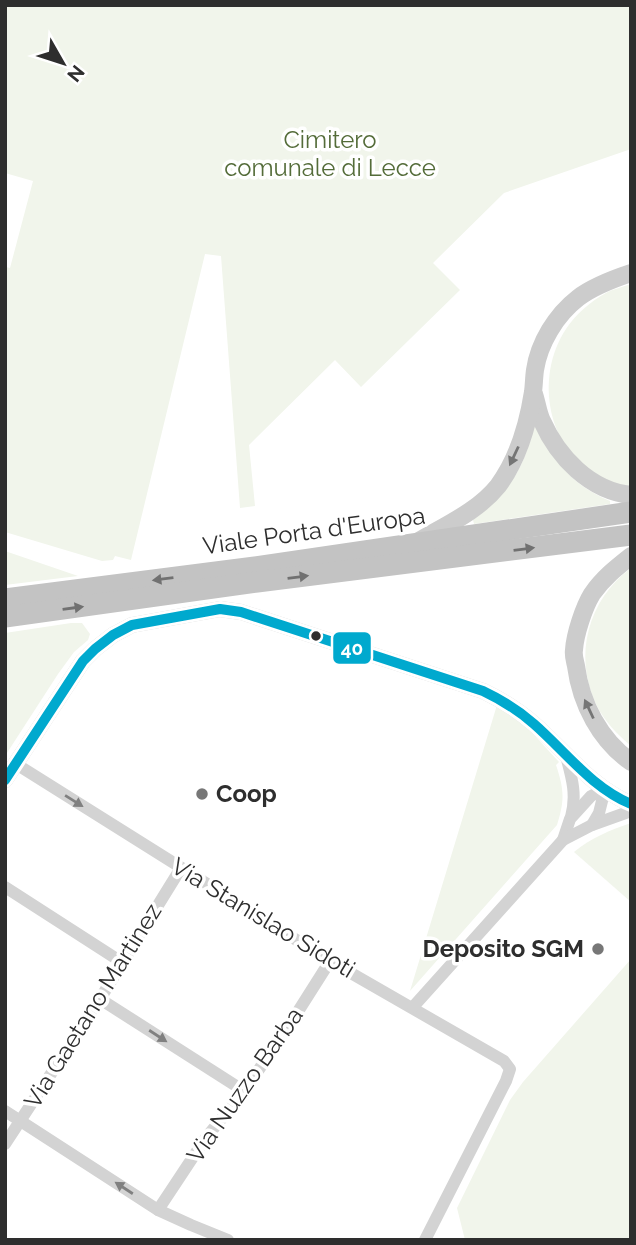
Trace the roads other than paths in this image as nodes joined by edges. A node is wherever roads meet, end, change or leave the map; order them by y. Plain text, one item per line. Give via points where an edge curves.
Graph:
1 (631, 273) edge
2 (534, 391) junction
3 (631, 495) edge
4 (631, 512) edge
5 (631, 535) edge
6 (416, 542) junction
7 (631, 556) edge
8 (5, 599) edge
9 (5, 617) edge
10 (566, 756) junction
11 (631, 762) edge
12 (16, 765) junction
13 (5, 780) edge
14 (605, 789) junction
15 (631, 804) edge
16 (631, 811) edge
17 (570, 819) junction
18 (592, 825) junction
19 (563, 840) junction
20 (181, 868) junction
21 (5, 887) edge
22 (330, 961) junction
23 (122, 963) junction
24 (100, 999) junction
25 (413, 1007) junction
26 (244, 1091) junction
27 (5, 1111) edge
28 (20, 1121) junction
29 (5, 1144) edge
30 (158, 1209) junction
31 (229, 1240) edge
32 (425, 1240) edge

1 - 2 main road via 579,297 556,319 542,345
2 - 3 main road via 542,421 572,467 617,494
2 -> 6 main road via 519,448 497,487 474,508
4 - 6 highway, Viale Porta d'Europa
9 -> 5 highway, Viale Porta d'Europa
6 -> 8 highway, Viale Porta d'Europa
11 -> 7 main road via 600,731 587,707 574,650 592,595 608,574
10 - 12 street via 505,701 483,691 220,609 131,625 113,635 83,661
10 - 14 street
10 - 17 street via 574,784
12 - 13 street
12 -> 20 street, Via Stanislao Sidoti
14 - 15 street
14 - 17 street
14 - 18 street
16 - 18 street
17 - 19 street
18 - 19 street
19 - 25 street
20 - 22 street, Via Stanislao Sidoti
20 - 23 street, Via Gaetano Martinez
21 - 23 street
22 - 25 street, Via Stanislao Sidoti
22 - 26 street, Via Nuzzo Barba
23 - 24 street, Via Gaetano Martinez
24 -> 26 street
24 - 28 street, Via Gaetano Martinez
25 - 32 street, Via Stanislao Sidoti via 504,1061 509,1069
26 - 30 street, Via Nuzzo Barba
27 - 28 street
28 - 29 street, Via Gaetano Martinez
30 -> 28 street
30 - 31 street

